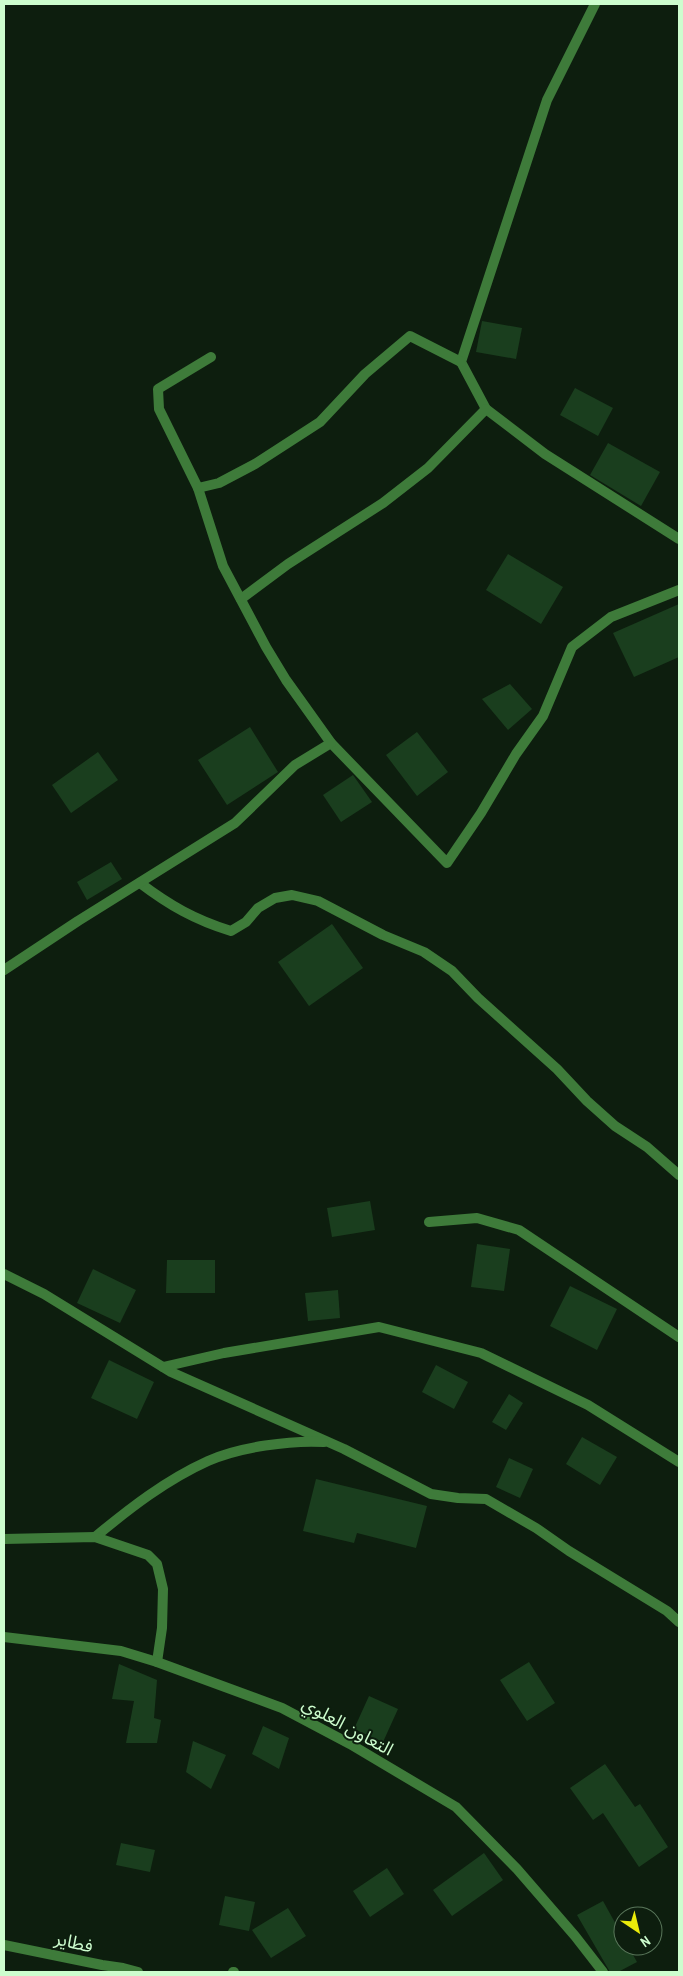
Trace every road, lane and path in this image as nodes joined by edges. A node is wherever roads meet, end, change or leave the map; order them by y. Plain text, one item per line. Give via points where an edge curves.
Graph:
1 (595, 4) edge
2 (211, 357) dead end
3 (461, 362) junction
4 (486, 409) junction
5 (198, 488) junction
6 (679, 539) edge
7 (679, 590) edge
8 (241, 599) junction
9 (331, 743) junction
10 (140, 882) junction
11 (4, 970) edge
12 (679, 1175) edge
13 (429, 1222) dead end
14 (4, 1274) edge
15 (679, 1337) edge
16 (163, 1367) junction
17 (330, 1442) junction
18 (679, 1462) edge
19 (95, 1537) junction
20 (4, 1539) edge
21 (679, 1622) edge
22 (6, 1640) edge
23 (158, 1662) junction
24 (4, 1945) edge
25 (138, 1972) edge
26 (603, 1972) edge

1 - 3 street via 547,100
2 - 5 street via 158,389 159,409
3 - 4 street
3 - 5 street via 410,336 365,374 320,422 241,472 219,483
4 - 6 street via 545,454
4 - 8 street via 413,480
5 - 8 street via 223,566
7 - 9 street via 611,617 572,647 543,716 447,863
8 - 9 street via 281,672
9 - 10 street via 295,765 235,823
10 - 11 street
10 - 12 street via 166,903 230,931 275,898 292,895 318,901 424,952 452,972 615,1126
13 - 15 street via 477,1218 519,1230
14 - 16 street via 44,1294
16 - 17 street
16 - 18 street via 224,1353 379,1327 481,1353 588,1405
17 - 19 street via 300,1441 253,1448 210,1460 134,1505
17 - 21 street via 431,1494 486,1499 667,1611
19 - 20 street
19 - 23 street via 148,1555 158,1564 162,1628
22 - 23 street, التعاون العلوي via 121,1652
23 - 26 street, التعاون العلوي via 282,1708 456,1807 517,1869
24 - 25 street, فطاير

